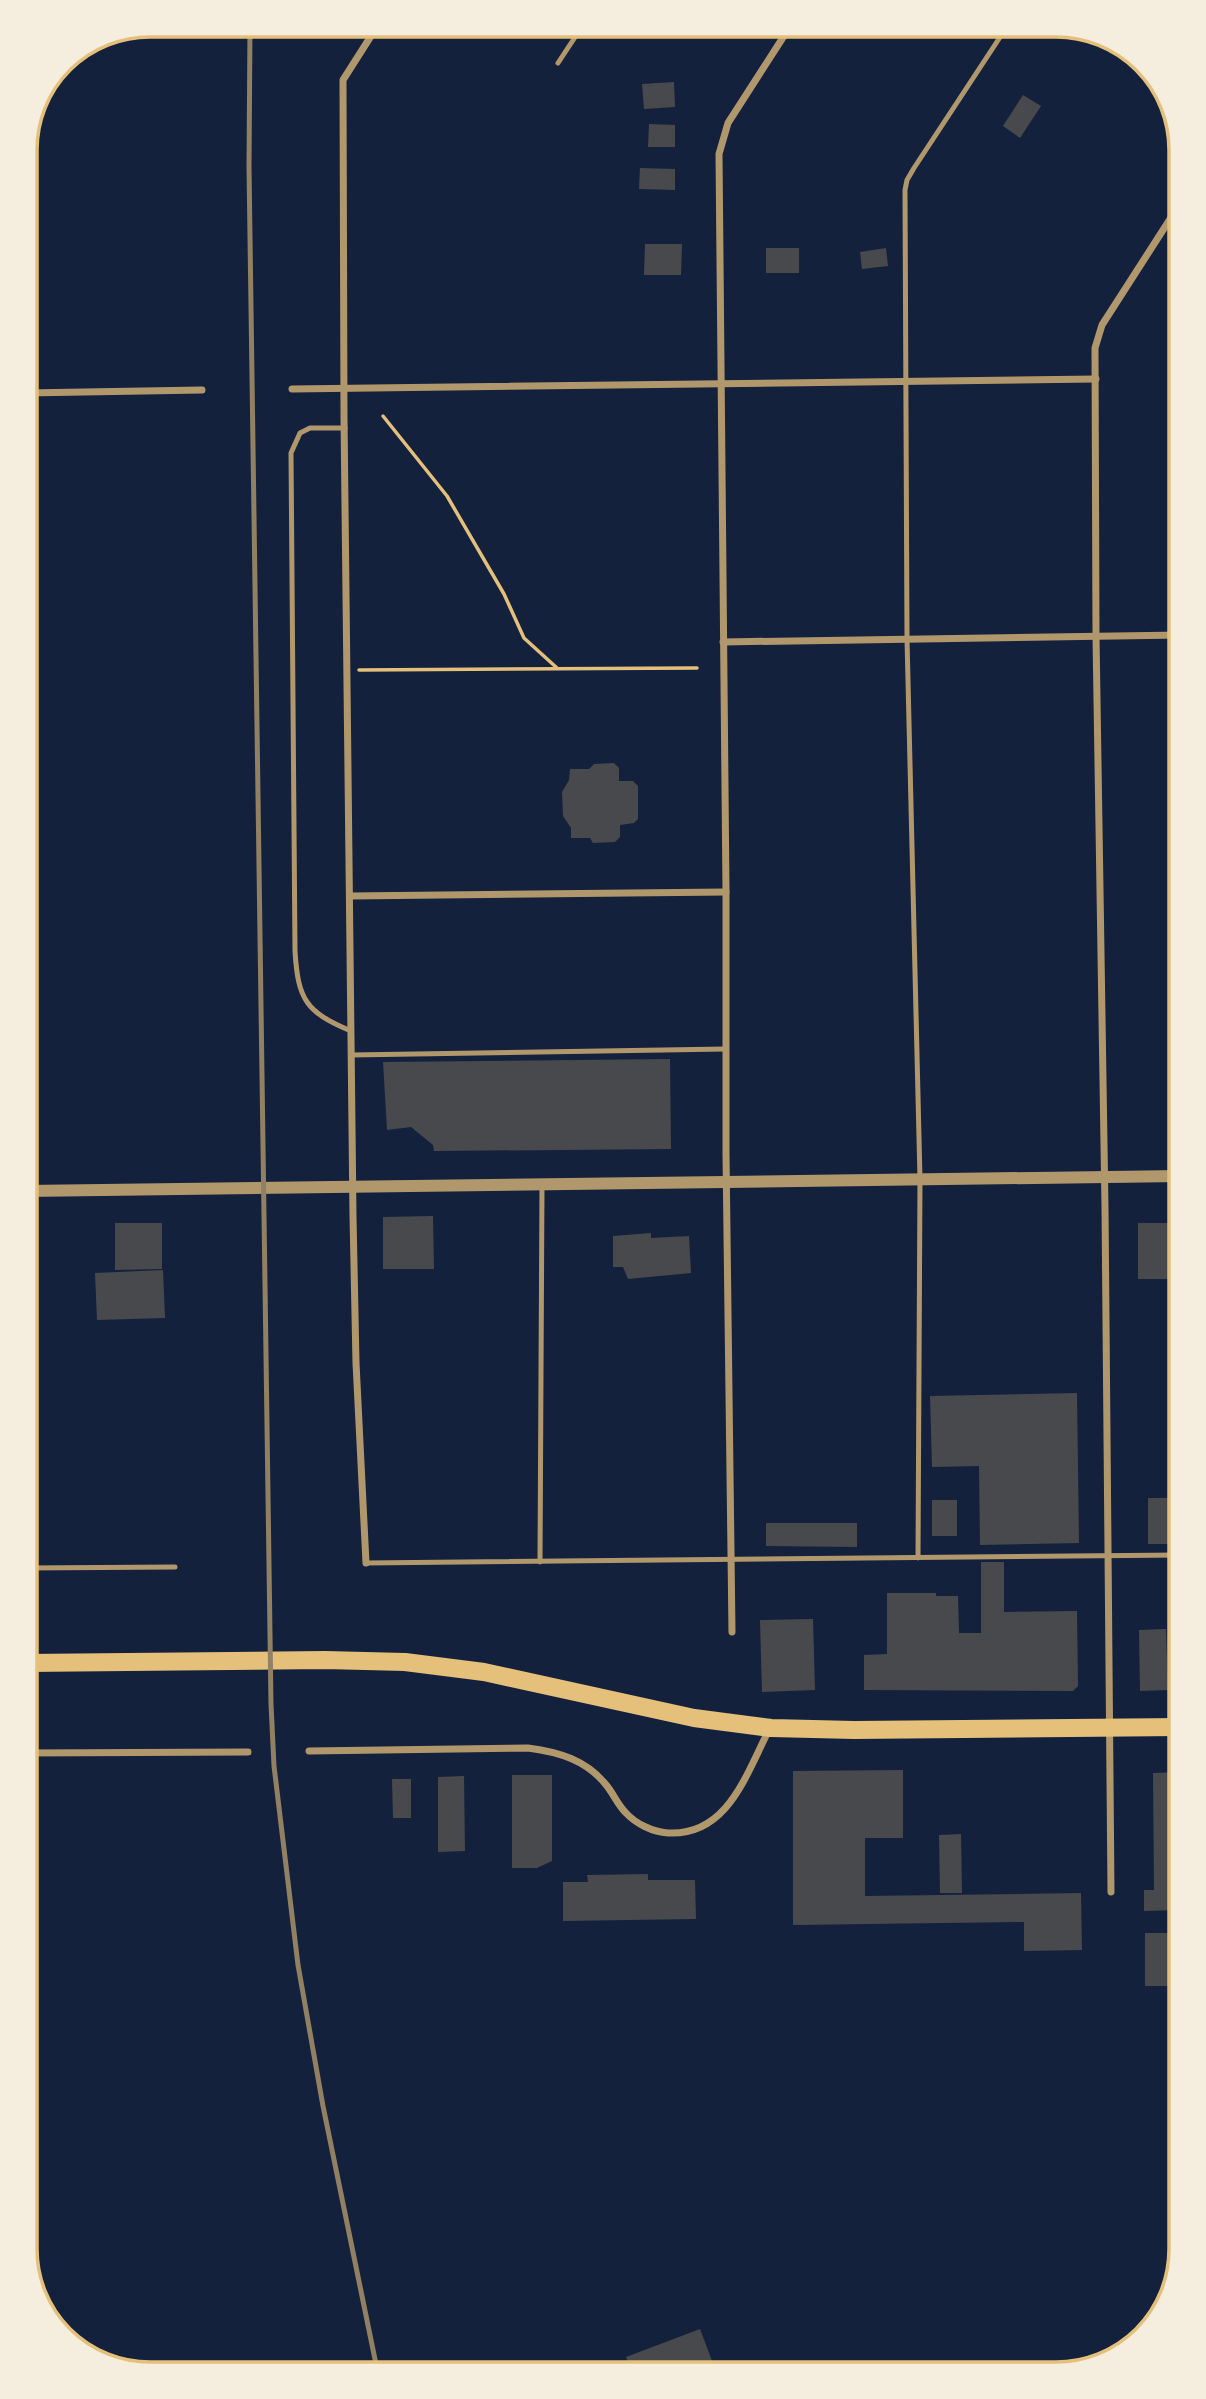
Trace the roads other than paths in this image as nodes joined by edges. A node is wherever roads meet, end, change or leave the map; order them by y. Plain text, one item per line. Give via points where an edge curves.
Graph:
1 (370, 37) edge
2 (575, 37) edge
3 (783, 37) edge
4 (1000, 37) edge
5 (558, 63) dead end
6 (1169, 221) edge
7 (1096, 379) junction
8 (905, 382) junction
9 (722, 384) junction
10 (292, 389) dead end
11 (344, 389) junction
12 (202, 390) dead end
13 (37, 393) edge
14 (345, 428) junction
15 (1169, 635) edge
16 (1096, 636) junction
17 (907, 639) junction
18 (723, 642) junction
19 (726, 892) junction
20 (350, 896) junction
21 (351, 1031) junction
22 (725, 1049) junction
23 (351, 1055) junction
24 (1169, 1176) edge
25 (1105, 1177) junction
26 (920, 1180) junction
27 (726, 1183) junction
28 (542, 1186) junction
29 (353, 1188) junction
30 (37, 1192) edge
31 (1169, 1555) edge
32 (1107, 1556) junction
33 (918, 1558) junction
34 (731, 1560) junction
35 (540, 1562) junction
36 (366, 1563) joint
37 (175, 1567) dead end
38 (37, 1568) edge
39 (732, 1632) dead end
40 (37, 1663) edge
41 (1109, 1727) junction
42 (1169, 1727) edge
43 (771, 1728) junction
44 (309, 1751) dead end
45 (248, 1752) dead end
46 (37, 1753) edge
47 (1111, 1892) dead end

1 - 11 street via 343,80
2 - 5 lane
3 - 9 street via 728,123 719,154
4 - 8 lane via 907,180
6 - 7 street via 1102,325 1095,348
7 - 8 street
7 - 16 street
8 - 9 street
8 - 17 lane
9 - 11 street
9 - 18 street
10 - 11 street
11 - 14 street
12 - 13 street
14 - 20 street
14 - 21 lane via 310,428 300,433 292,453 295,951 299,986 312,1009
15 - 16 street
16 - 17 street
16 - 25 street
17 - 18 street
17 - 26 lane
18 - 19 street
19 - 20 street
19 - 22 street
20 - 21 street
21 - 23 street
22 - 23 lane
22 - 27 street
23 - 29 street
24 - 25 street
25 - 26 street
25 - 32 street
26 - 27 street
26 - 33 lane
27 - 28 street
27 - 34 street
28 - 29 street
28 - 35 lane
29 - 30 street
29 - 36 street
31 - 32 lane
32 - 33 lane
32 - 41 street
33 - 34 lane
34 - 35 lane
34 - 39 street
35 - 36 lane
37 - 38 lane
40 - 43 main road via 405,1662 484,1672 694,1718
41 - 42 main road
41 - 43 main road
41 - 47 street
43 - 44 street via 726,1810 705,1826 680,1833 663,1833 626,1814 594,1773 556,1752 528,1748
45 - 46 street

